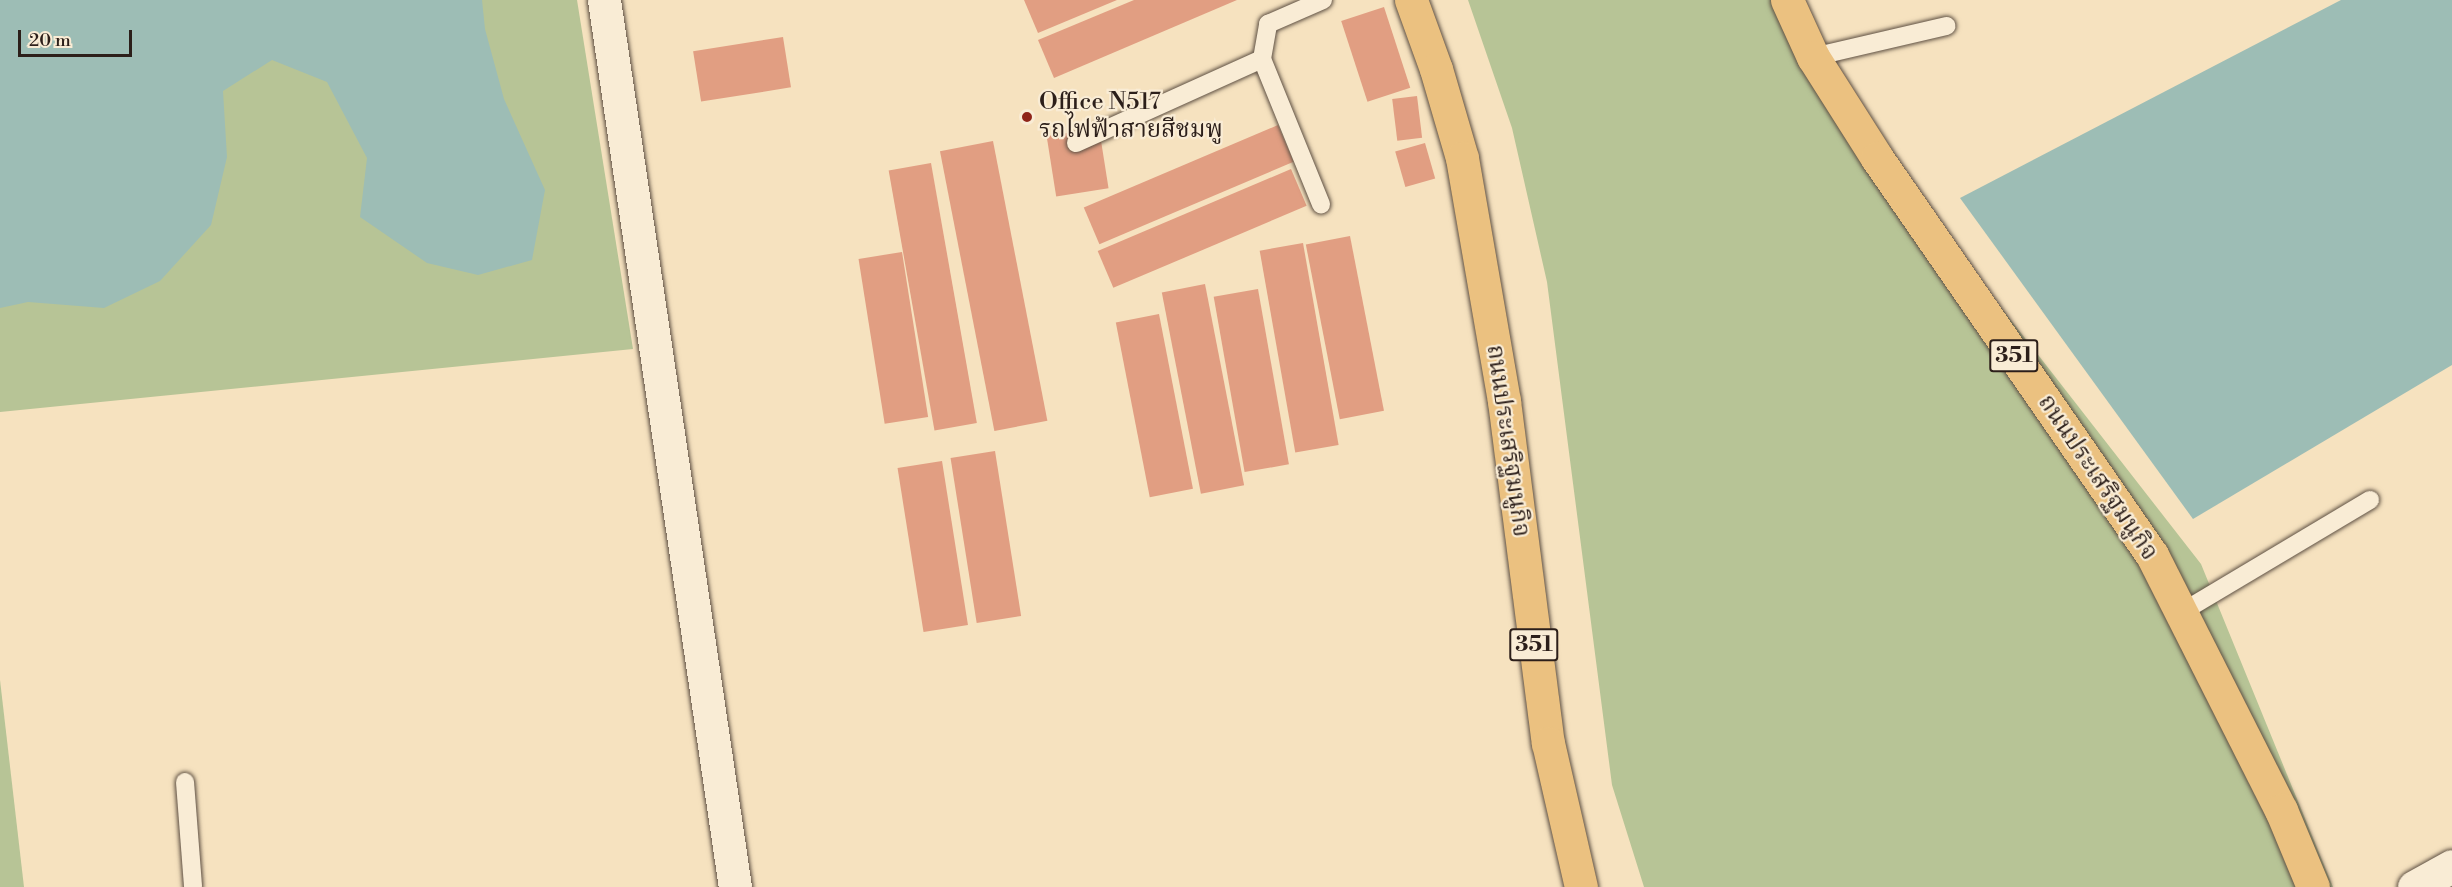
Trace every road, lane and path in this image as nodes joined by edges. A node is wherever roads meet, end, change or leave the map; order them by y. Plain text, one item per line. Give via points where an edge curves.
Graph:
1 (604, 0) edge
2 (1323, 0) edge
3 (1411, 0) edge
4 (1786, 0) edge
5 (1946, 26) dead end
6 (1813, 57) junction
7 (1262, 59) junction
8 (1076, 143) dead end
9 (1321, 204) dead end
10 (2370, 500) dead end
11 (2182, 612) junction
12 (185, 782) dead end
13 (2452, 866) edge
14 (193, 887) edge
15 (735, 887) edge
16 (1581, 887) edge
17 (2313, 887) edge
18 (2414, 887) edge

1 - 15 street
2 - 7 lane via 1268,24
3 - 16 main road, ถนนประเสริฐมนูกิจ / 351 via 1462,158 1504,400 1546,731
4 - 6 main road, ถนนประเสริฐมนูกิจ / 351
5 - 6 lane
6 - 11 main road, ถนนประเสริฐมนูกิจ / 351 via 1877,158 2152,555
7 - 8 lane
7 - 9 lane
10 - 11 lane
11 - 17 main road, ถนนประเสริฐมนูกิจ / 351 via 2281,810
12 - 14 lane
13 - 18 street

